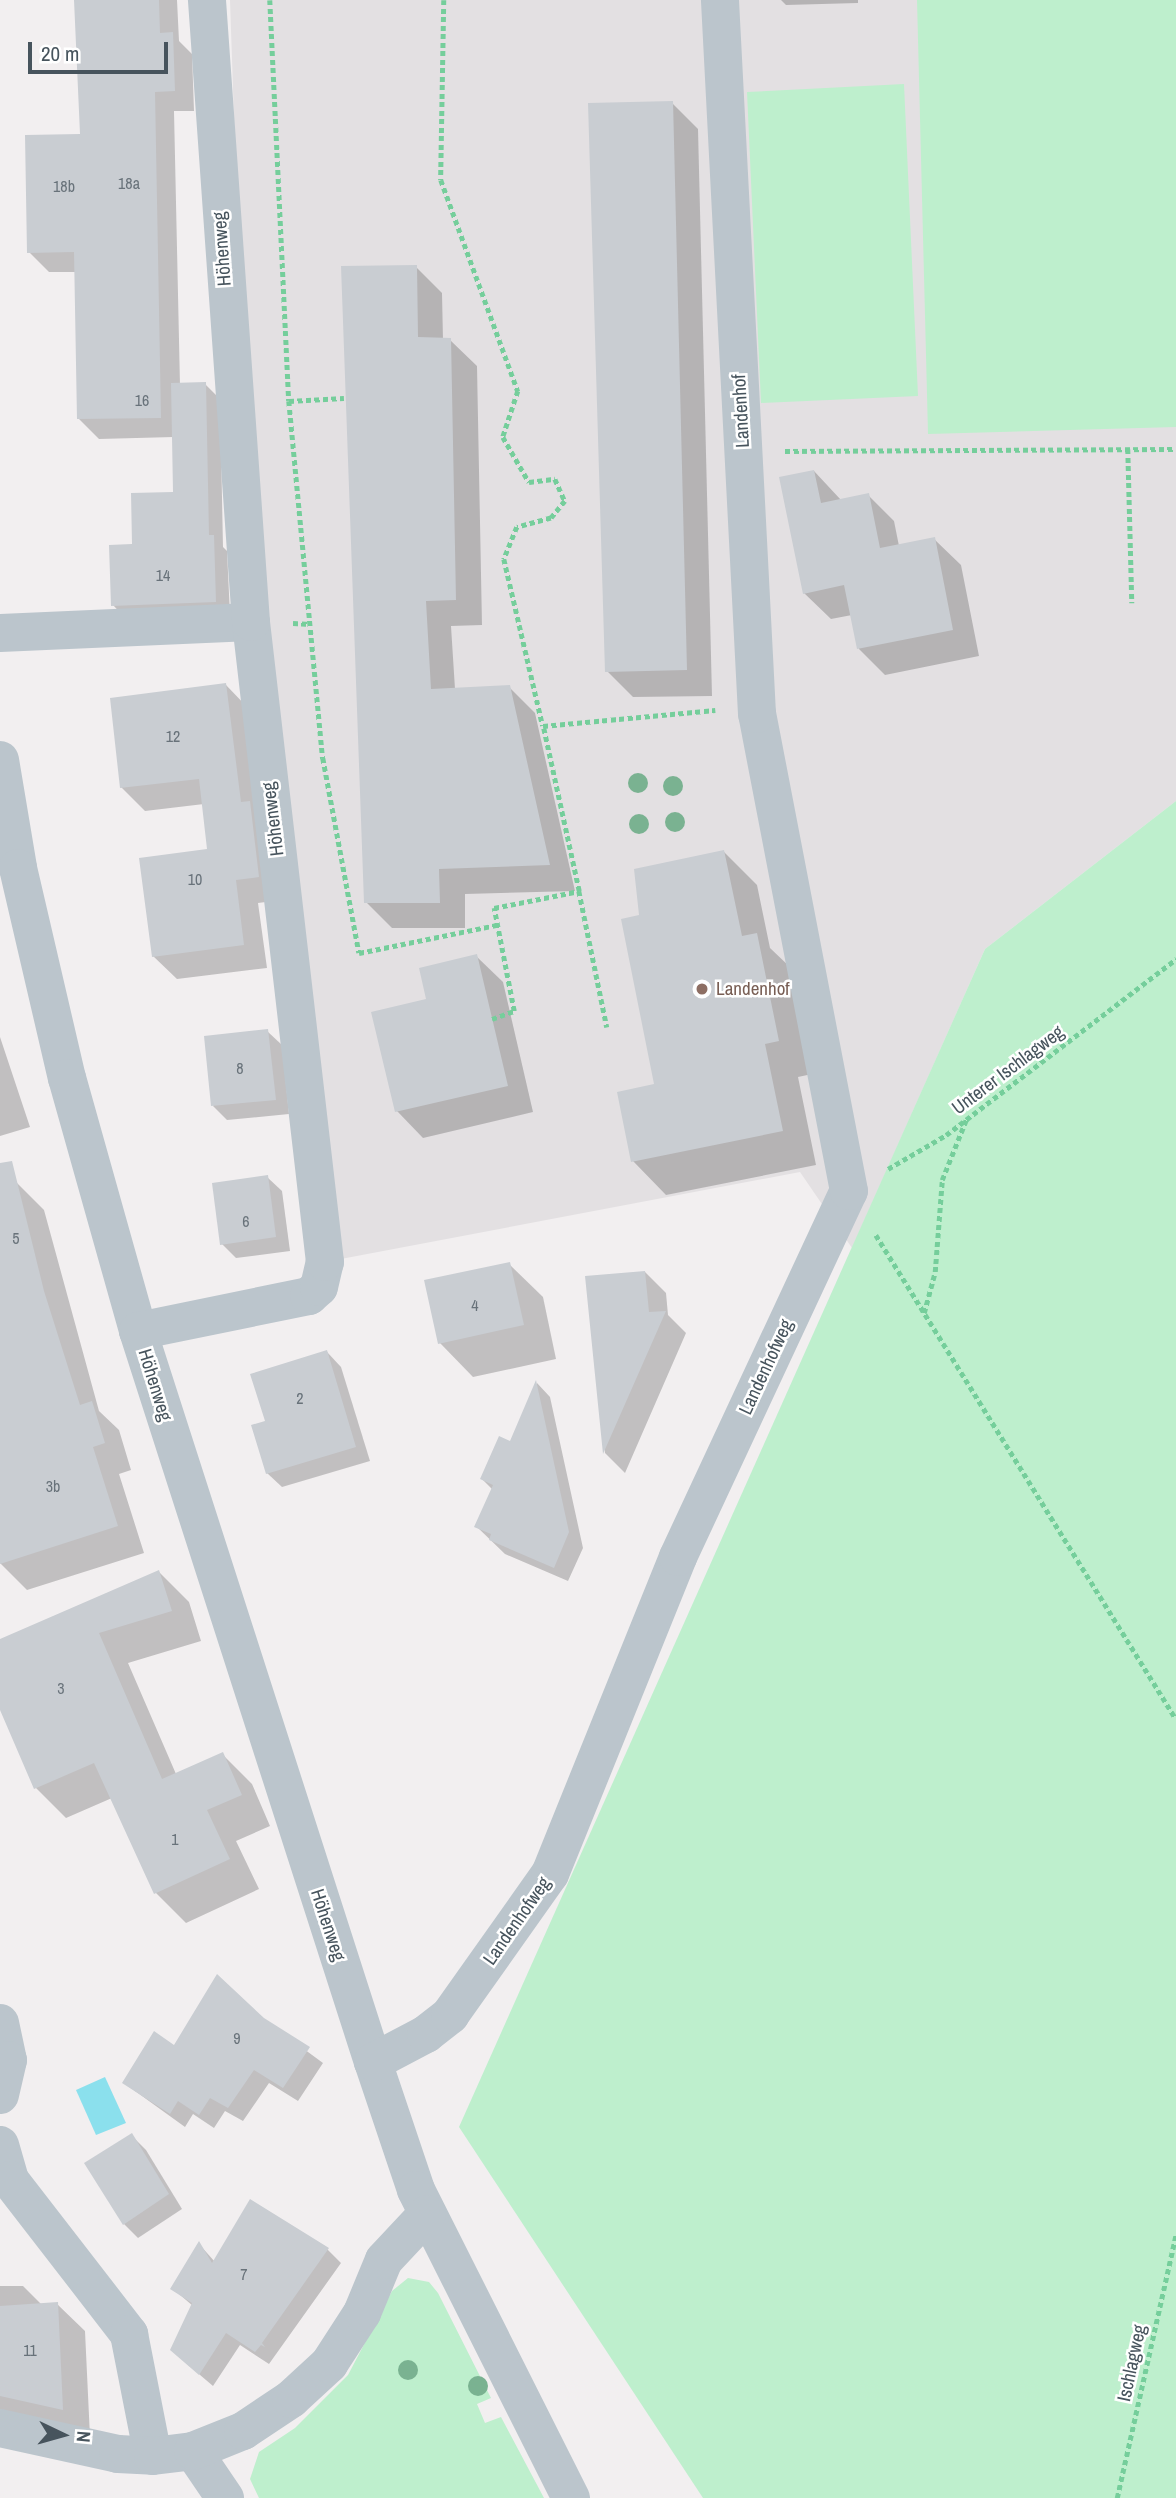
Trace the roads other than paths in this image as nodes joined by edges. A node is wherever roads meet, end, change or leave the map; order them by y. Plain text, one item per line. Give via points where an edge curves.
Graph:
1 (207, 0) edge
2 (720, 0) edge
3 (251, 622) junction
4 (0, 633) edge
5 (0, 760) edge
6 (849, 1191) joint
7 (138, 1331) junction
8 (0, 2023) edge
9 (373, 2062) junction
10 (0, 2095) edge
11 (0, 2145) edge
12 (427, 2214) junction
13 (0, 2428) edge
14 (193, 2451) junction
15 (153, 2456) junction
16 (225, 2498) edge
17 (571, 2498) edge

1 - 3 street, Höhenweg
2 - 6 street, Landenhof via 757,706
3 - 4 street
3 - 7 street, Höhenweg via 325,1262 319,1287 309,1296
5 - 7 street, Höhenweg via 18,868 67,1078
6 - 9 street, Landenhofweg via 678,1557 550,1874 450,2015 426,2034
7 - 9 street, Höhenweg
8 - 10 street via 8,2060
9 - 12 street, Höhenweg
11 - 15 street via 10,2180 129,2334
12 - 14 street via 384,2260 362,2313 329,2364 291,2399 243,2431
12 - 17 street, Höhenweg
13 - 15 street via 118,2454
14 - 15 street
14 - 16 street

